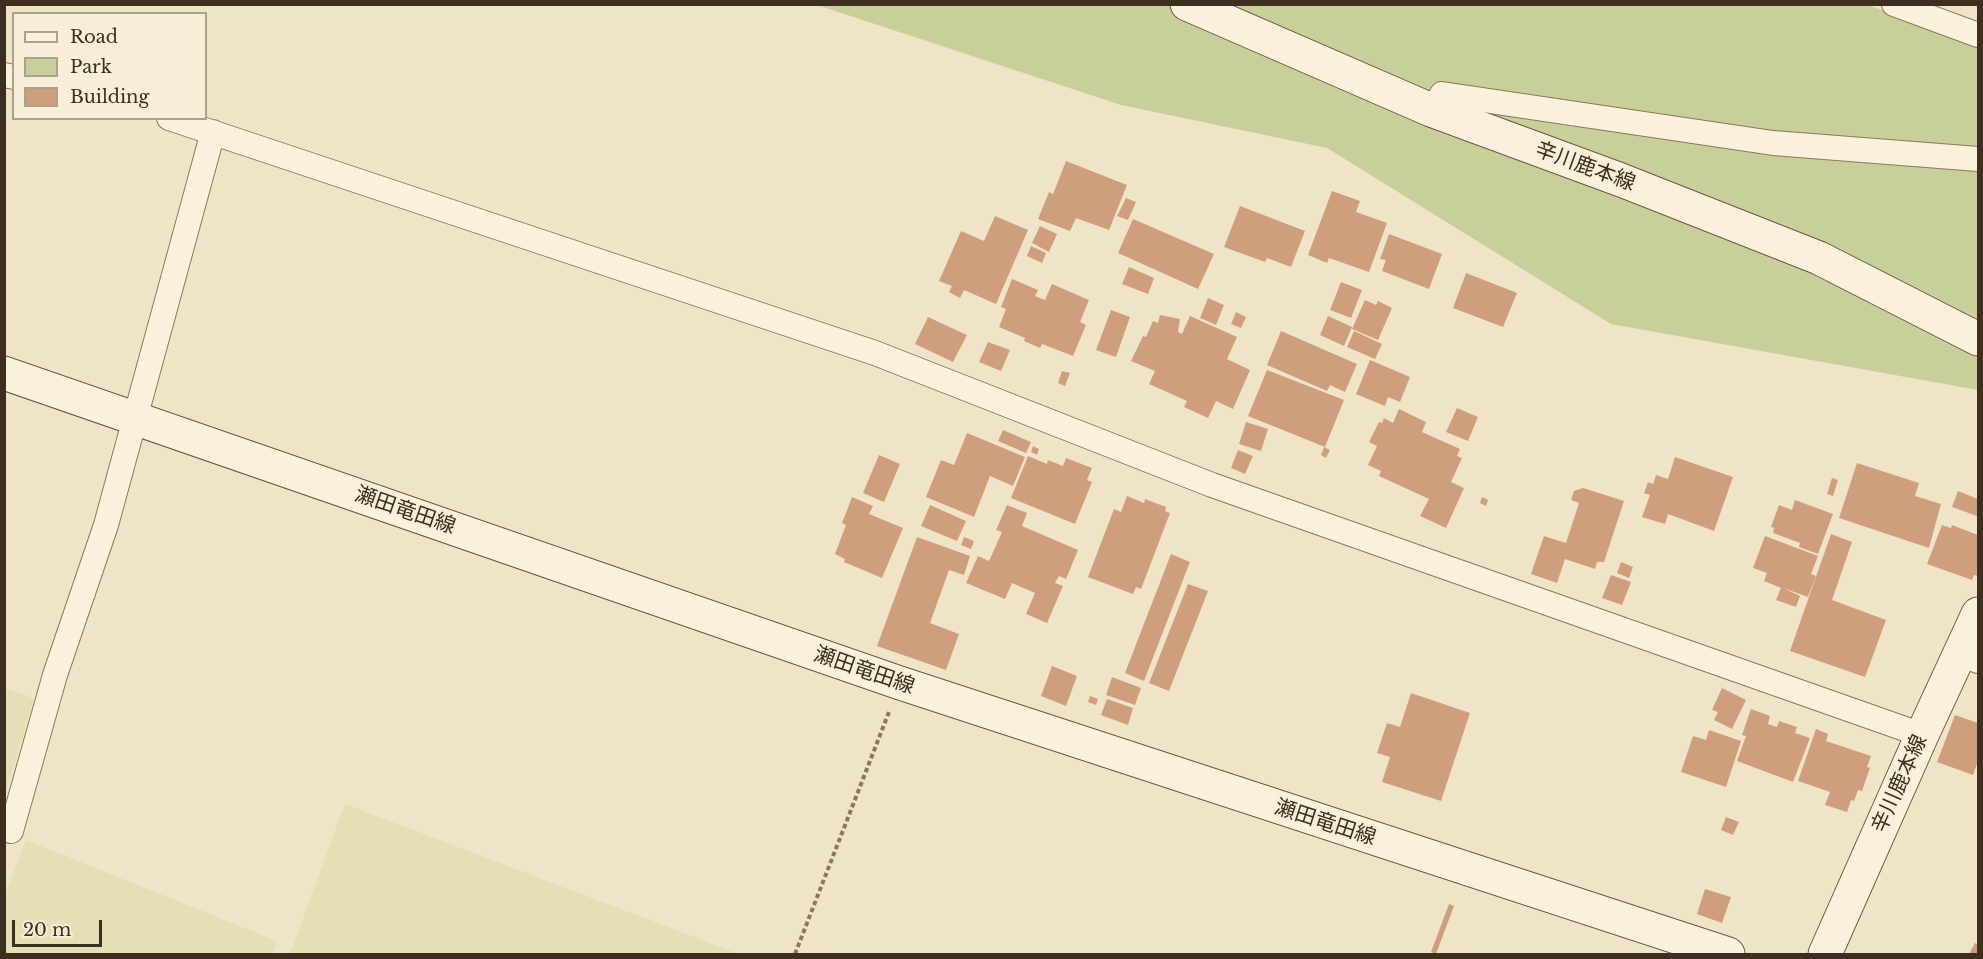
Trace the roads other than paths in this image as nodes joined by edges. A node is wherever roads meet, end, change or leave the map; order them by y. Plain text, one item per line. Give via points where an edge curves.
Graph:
1 (1187, 4) edge
2 (1894, 4) edge
3 (1978, 35) edge
4 (1431, 110) junction
5 (175, 120) edge
6 (213, 132) junction
7 (1978, 159) edge
8 (1978, 339) edge
9 (4, 373) edge
10 (136, 417) junction
11 (1978, 615) edge
12 (1969, 658) edge
13 (1922, 735) junction
14 (11, 831) dead end
15 (1728, 954) edge
16 (1825, 954) edge

1 - 4 main road, 辛川鹿本線
2 - 3 street
4 - 7 street via 1442,94 1773,143
4 - 8 main road, 辛川鹿本線 via 1819,258
5 - 6 street
6 - 10 street
6 - 13 street via 875,353 1212,485
9 - 10 main road, 瀬田竜田線
10 - 14 street
10 - 15 main road, 瀬田竜田線 via 900,683
11 - 12 main road, 辛川鹿本線
12 - 13 main road, 辛川鹿本線
13 - 16 main road, 辛川鹿本線

